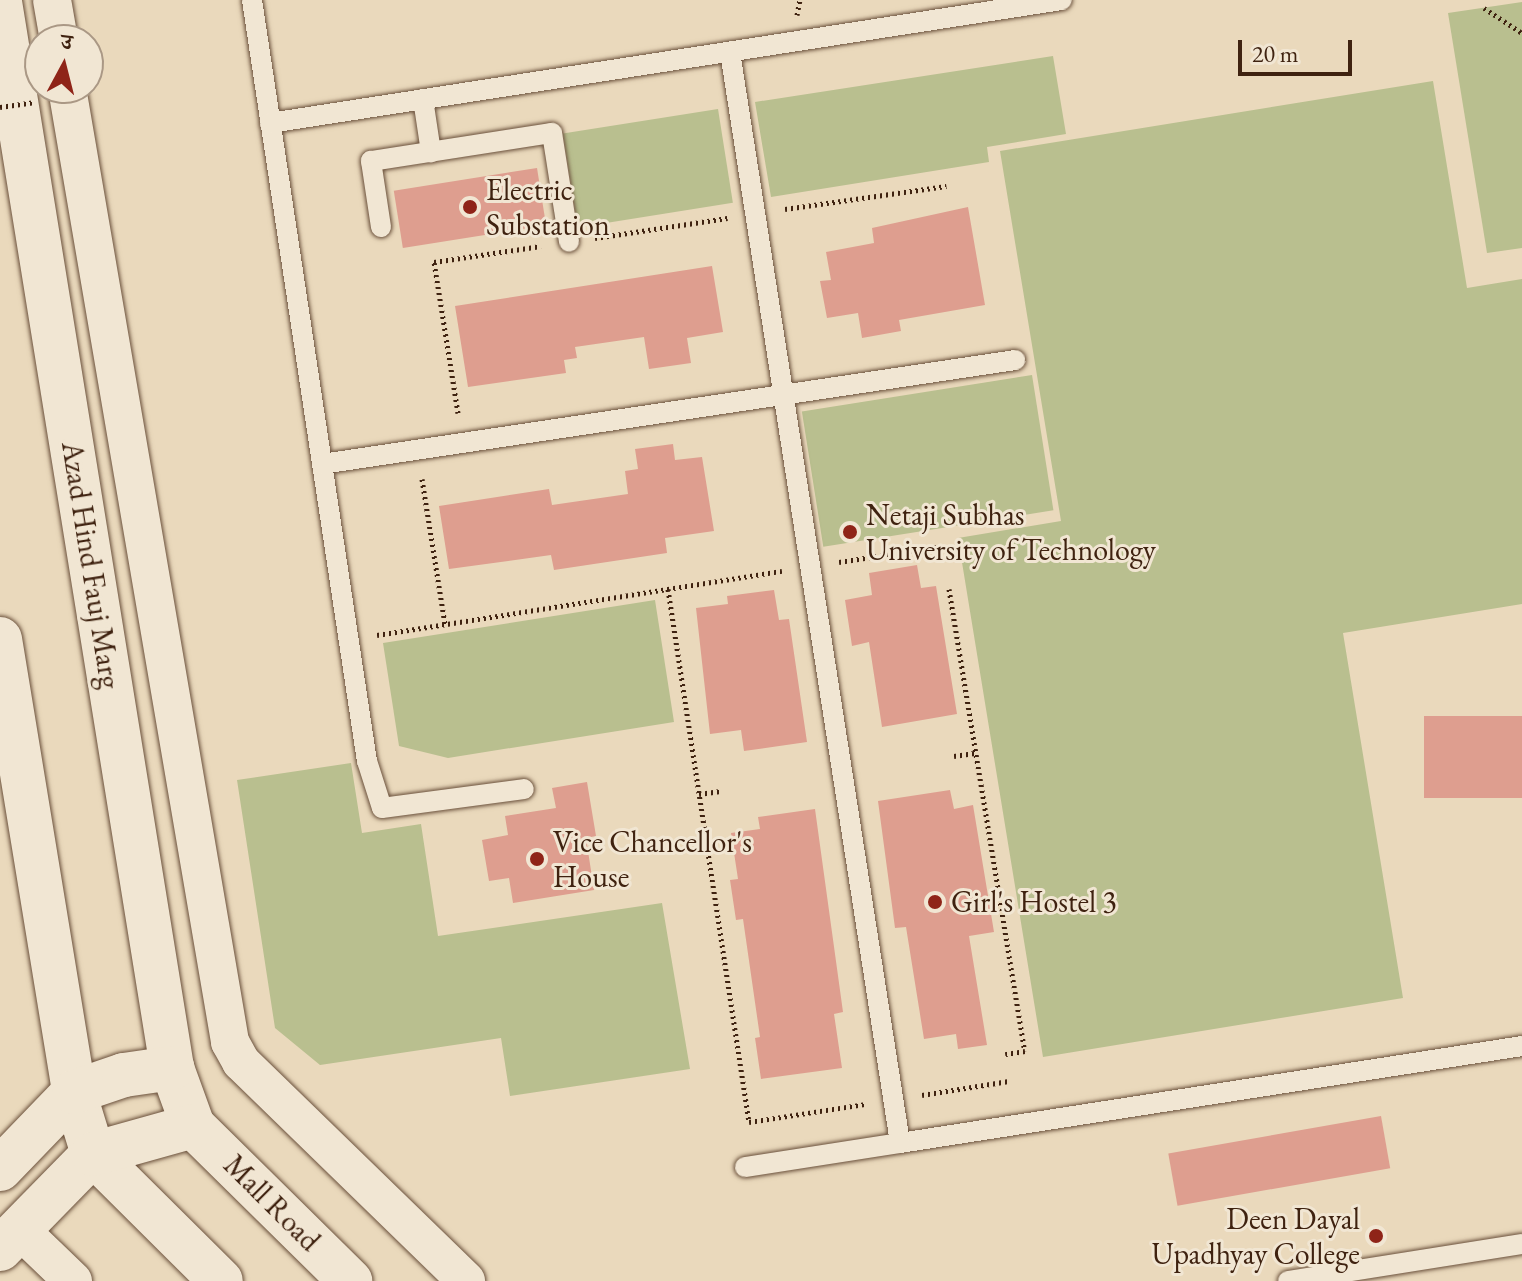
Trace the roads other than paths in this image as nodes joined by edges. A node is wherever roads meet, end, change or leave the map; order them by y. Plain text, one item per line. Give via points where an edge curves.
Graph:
1 (52, 0) edge
2 (252, 0) edge
3 (1062, 0) edge
4 (0, 2) edge
5 (56, 24) edge
6 (730, 52) junction
7 (423, 99) junction
8 (52, 104) edge
9 (270, 123) junction
10 (431, 152) junction
11 (381, 227) dead end
12 (569, 242) road end
13 (1015, 360) dead end
14 (783, 395) junction
15 (322, 464) junction
16 (0, 639) edge
17 (524, 789) dead end
18 (1522, 1046) edge
19 (172, 1068) junction
20 (74, 1092) junction
21 (193, 1126) junction
22 (900, 1143) junction
23 (93, 1154) junction
24 (745, 1167) dead end
25 (0, 1169) edge
26 (9, 1239) edge
27 (1522, 1244) edge
28 (73, 1281) edge
29 (221, 1281) edge
30 (350, 1281) edge
31 (466, 1281) edge
32 (1288, 1281) edge

1 - 5 street
2 - 9 lane
3 - 6 lane
4 - 19 main road, Azad Hind Fauj Marg
6 - 7 lane
6 - 14 lane
7 - 9 lane
7 - 10 lane
8 - 31 street via 230,1042 241,1062
9 - 15 lane
10 - 11 lane via 371,161
10 - 12 lane via 552,133
13 - 14 lane
14 - 15 lane
14 - 22 lane
15 - 17 lane via 367,761 382,808
16 - 20 main road
18 - 22 lane
19 - 20 main road via 124,1075
19 - 21 main road, Azad Hind Fauj Marg
20 - 23 main road
20 - 25 main road
21 - 23 main road
21 - 30 main road, Mall Road
22 - 24 lane
23 - 26 main road
23 - 29 main road
26 - 28 street
27 - 32 lane

